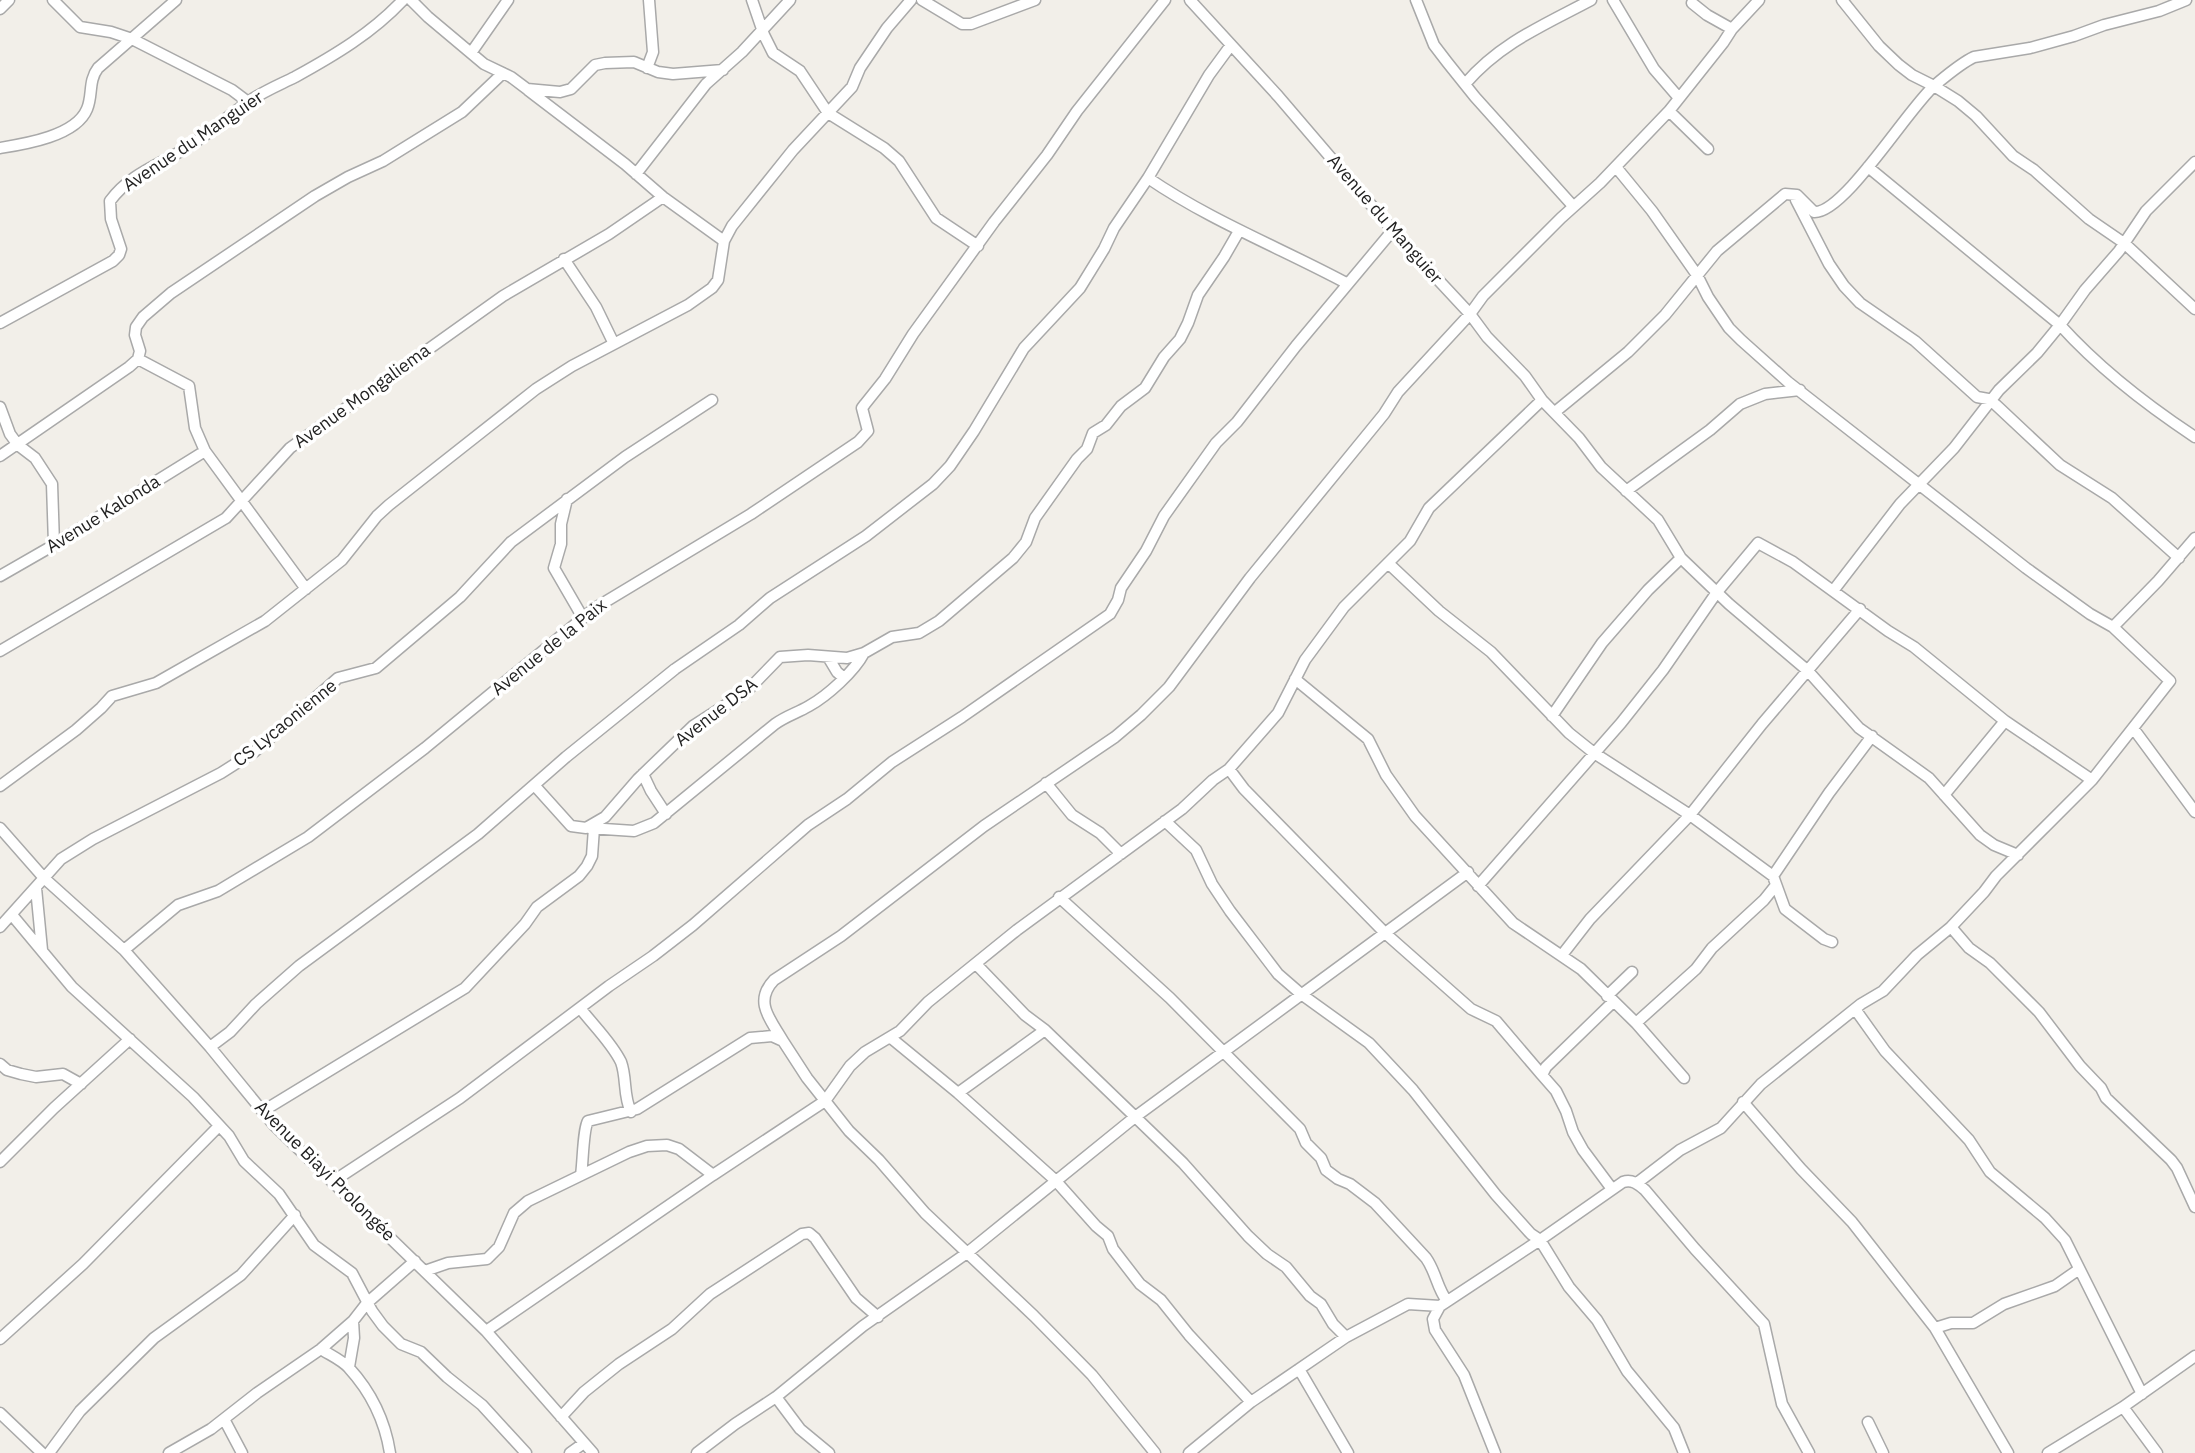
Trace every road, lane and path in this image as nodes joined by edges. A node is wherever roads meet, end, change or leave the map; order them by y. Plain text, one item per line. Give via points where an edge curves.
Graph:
1 (9, 0) edge
2 (53, 0) edge
3 (176, 0) edge
4 (403, 0) edge
5 (411, 0) edge
6 (508, 0) edge
7 (649, 0) edge
8 (752, 0) edge
9 (790, 0) edge
10 (911, 0) edge
11 (922, 0) edge
12 (1035, 0) edge
13 (1165, 0) edge
14 (1190, 0) edge
15 (1416, 0) edge
16 (1591, 0) edge
17 (1614, 0) edge
18 (1759, 0) edge
19 (1842, 0) edge
20 (2186, 0) edge
21 (1692, 3) dead end
22 (2169, 4) edge
23 (0, 9) edge
24 (1732, 29) junction
25 (762, 30) junction
26 (132, 39) junction
27 (1231, 45) junction
28 (471, 53) junction
29 (648, 68) junction
30 (723, 70) junction
31 (503, 73) junction
32 (1465, 84) junction
33 (1934, 86) junction
34 (527, 89) junction
35 (1679, 98) junction
36 (248, 102) junction
37 (1668, 111) junction
38 (828, 113) junction
39 (0, 148) edge
40 (1708, 149) dead end
41 (2195, 162) edge
42 (1616, 167) junction
43 (1868, 167) junction
44 (636, 174) junction
45 (1148, 178) junction
46 (1793, 193) junction
47 (663, 197) junction
48 (1573, 206) junction
49 (1393, 230) junction
50 (1239, 231) junction
51 (724, 241) junction
52 (2124, 243) junction
53 (978, 246) junction
54 (564, 258) junction
55 (1697, 275) junction
56 (1348, 284) junction
57 (2195, 309) edge
58 (1470, 314) junction
59 (0, 323) edge
60 (2060, 325) junction
61 (614, 344) junction
62 (138, 359) junction
63 (1800, 390) junction
64 (712, 400) dead end
65 (1542, 400) junction
66 (1990, 401) junction
67 (0, 407) edge
68 (1555, 412) junction
69 (2195, 437) edge
70 (18, 444) junction
71 (205, 451) junction
72 (0, 456) edge
73 (1920, 485) junction
74 (1626, 491) junction
75 (567, 499) junction
76 (241, 501) junction
77 (2195, 538) edge
78 (54, 544) junction
79 (1681, 558) junction
80 (2179, 558) junction
81 (1388, 563) junction
82 (0, 576) edge
83 (306, 589) junction
84 (1833, 591) junction
85 (1717, 592) junction
86 (1860, 609) junction
87 (583, 618) junction
88 (2113, 627) junction
89 (0, 651) edge
90 (864, 653) junction
91 (828, 657) junction
92 (1808, 671) junction
93 (844, 678) junction
94 (1295, 679) junction
95 (1552, 716) junction
96 (2004, 721) junction
97 (2133, 728) junction
98 (1872, 736) junction
99 (1594, 753) junction
100 (1229, 769) junction
101 (643, 774) junction
102 (2092, 780) junction
103 (1046, 783) junction
104 (0, 786) edge
105 (535, 786) junction
106 (1944, 795) junction
107 (2195, 812) edge
108 (666, 814) junction
109 (1690, 815) junction
110 (1165, 821) junction
111 (0, 828) edge
112 (590, 828) junction
113 (1121, 854) junction
114 (2018, 855) junction
115 (1468, 872) junction
116 (44, 878) junction
117 (1775, 881) junction
118 (1478, 886) junction
119 (36, 888) junction
120 (1059, 897) junction
121 (12, 915) junction
122 (0, 927) edge
123 (1951, 928) junction
124 (1385, 933) junction
125 (1832, 942) dead end
126 (42, 950) junction
127 (124, 950) junction
128 (1562, 955) junction
129 (976, 964) junction
130 (1632, 972) dead end
131 (1301, 994) junction
132 (1610, 999) junction
133 (580, 1009) junction
134 (1855, 1009) junction
135 (1636, 1023) junction
136 (1045, 1030) junction
137 (891, 1038) junction
138 (130, 1039) junction
139 (783, 1041) junction
140 (210, 1047) junction
141 (1224, 1052) junction
142 (0, 1064) edge
143 (1542, 1074) junction
144 (1684, 1078) dead end
145 (81, 1084) junction
146 (958, 1093) junction
147 (825, 1101) junction
148 (1743, 1102) junction
149 (262, 1111) junction
150 (631, 1111) junction
151 (1135, 1117) junction
152 (219, 1126) junction
153 (0, 1161) edge
154 (581, 1175) junction
155 (713, 1175) junction
156 (1055, 1180) junction
157 (332, 1182) junction
158 (1637, 1183) junction
159 (1612, 1189) junction
160 (2195, 1207) edge
161 (295, 1215) junction
162 (1541, 1240) junction
163 (967, 1253) junction
164 (415, 1261) junction
165 (2078, 1270) junction
166 (425, 1271) junction
167 (367, 1303) junction
168 (1444, 1303) junction
169 (878, 1317) junction
170 (353, 1321) junction
171 (1935, 1328) junction
172 (486, 1331) junction
173 (1346, 1337) junction
174 (0, 1339) edge
175 (321, 1349) junction
176 (2195, 1356) edge
177 (349, 1367) junction
178 (1299, 1369) junction
179 (2142, 1394) junction
180 (776, 1397) junction
181 (1251, 1402) junction
182 (2123, 1407) junction
183 (0, 1413) edge
184 (561, 1418) junction
185 (224, 1419) junction
186 (1868, 1422) dead end
187 (584, 1443) junction
188 (1194, 1452) edge
189 (42, 1453) edge
190 (49, 1453) edge
191 (169, 1453) edge
192 (242, 1453) edge
193 (390, 1453) edge
194 (526, 1453) edge
195 (570, 1453) edge
196 (593, 1453) edge
197 (697, 1453) edge
198 (829, 1453) edge
199 (1155, 1453) edge
200 (1348, 1453) edge
201 (1495, 1453) edge
202 (1685, 1453) edge
203 (1809, 1453) edge
204 (1883, 1453) edge
205 (2008, 1453) edge
206 (2048, 1453) edge
207 (2157, 1453) edge

1 - 23 street
2 - 26 street via 80,27
3 - 26 street
4 - 36 street, Avenue du Manguier via 364,37
5 - 28 street
6 - 28 street
7 - 29 street via 653,52
8 - 25 street
9 - 25 street
10 - 38 street via 887,28 852,87
11 - 12 street via 962,24 971,24
13 - 53 street
14 - 27 street, Avenue du Manguier
15 - 32 street via 1434,45
16 - 32 street via 1513,41 1482,64
17 - 35 street via 1654,69
18 - 24 street
19 - 33 street via 1899,65
20 - 22 street
21 - 24 street
22 - 33 street via 2030,48 1974,57
24 - 35 street
25 - 30 street
25 - 38 street via 773,53 800,71
26 - 36 street
26 - 39 street via 92,76 83,117 50,136
27 - 45 street
27 - 49 street, Avenue du Manguier
28 - 31 street
29 - 30 street via 673,74
29 - 34 street via 634,62 605,63 595,65 570,89
30 - 44 street
31 - 34 street
31 - 62 street via 462,112 315,196 170,293 136,327
32 - 48 street
33 - 43 street
33 - 52 street via 1976,116 2013,156 2089,219
34 - 44 street
35 - 37 street
36 - 59 street, Avenue du Manguier via 211,132 120,187 110,201 121,249 113,261
37 - 40 street
37 - 42 street
38 - 51 street via 758,192
38 - 53 street via 899,161 936,218
41 - 52 street via 2146,211
42 - 48 street
42 - 55 street
43 - 46 street via 1824,212 1814,212
43 - 60 street
44 - 47 street
45 - 50 street
45 - 105 street via 1080,288 1024,348 974,431 933,484 674,669
46 - 55 street via 1785,194 1717,251
46 - 66 street via 1829,264 1860,303 1915,341 1977,397
47 - 51 street
47 - 54 street, Avenue Mongaliema
48 - 58 street
49 - 56 street
49 - 58 street, Avenue du Manguier
50 - 56 street
50 - 90 street, Avenue DSA via 1198,295 1174,347 1145,387 1093,433 1087,449 1035,518 1026,542 1013,558 928,629 892,637
51 - 61 street via 718,279 712,288
52 - 57 street
52 - 60 street
53 - 87 street, Avenue de la Paix via 864,404 868,431 858,442
54 - 61 street
54 - 76 street, Avenue Mongaliema via 457,327 290,448
55 - 63 street via 1729,328
55 - 68 street via 1628,352
56 - 133 street via 1202,461 1128,575 1110,614 892,762 808,825 693,925
58 - 65 street, Avenue du Manguier
58 - 103 street via 1398,392 1169,687 1115,737
60 - 66 street
60 - 69 street via 2132,392
61 - 83 street via 556,375 501,415 389,505 342,560
62 - 70 street
62 - 71 street via 189,386 195,428
63 - 73 street
63 - 74 street via 1765,394 1740,404
64 - 75 street, CS Lycaonienne
65 - 68 street, Avenue du Manguier
65 - 81 street via 1429,508 1410,541
66 - 73 street
66 - 80 street via 2060,466 2122,505
67 - 70 street
68 - 74 street, Avenue du Manguier
70 - 72 street
70 - 78 street via 35,458 52,484
71 - 76 street
71 - 78 street, Avenue Kalonda
73 - 84 street via 1880,528
73 - 88 street via 2026,568
74 - 79 street, Avenue du Manguier via 1658,520
75 - 87 street via 554,568
75 - 116 street, CS Lycaonienne via 511,542 460,597 376,668 338,678 254,752 93,839 61,859
76 - 83 street
76 - 89 street, Avenue Mongaliema via 226,518
77 - 80 street
78 - 82 street, Avenue Kalonda
79 - 85 street, Avenue du Manguier
79 - 95 street via 1602,643
80 - 88 street
81 - 94 street via 1344,607
81 - 95 street via 1501,662
83 - 104 street via 264,621 184,668 145,687 112,696 76,730
84 - 85 street via 1758,543
84 - 86 street
85 - 92 street, Avenue du Manguier
85 - 99 street via 1663,670
86 - 92 street
86 - 96 street
87 - 127 street, Avenue de la Paix via 308,837 218,891 178,905
88 - 97 street via 2170,681
90 - 91 street, Avenue DSA
90 - 93 street
91 - 93 street
91 - 101 street, Avenue DSA via 780,657 746,692 693,726
92 - 98 street, Avenue du Manguier via 1847,716
92 - 109 street
93 - 108 street via 808,707 785,717
94 - 100 street via 1271,723
94 - 115 street via 1368,739 1415,816
95 - 99 street
96 - 102 street
96 - 106 street
97 - 102 street
97 - 107 street
98 - 106 street, Avenue du Manguier via 1929,778
98 - 117 street via 1829,793
99 - 109 street
99 - 118 street
100 - 110 street
100 - 124 street
101 - 108 street
101 - 112 street, Avenue DSA
102 - 114 street
103 - 113 street via 1072,815
103 - 139 street via 841,936 774,980 764,1002
105 - 112 street via 571,826
105 - 140 street via 478,834 299,966
106 - 114 street, Avenue du Manguier via 1980,835
108 - 112 street via 643,829
109 - 117 street
109 - 128 street via 1590,919
110 - 113 street
110 - 131 street via 1196,850 1230,911 1278,974
111 - 116 street, Avenue Biayi Prolongée
112 - 149 street via 592,856 587,866 537,907 465,988
113 - 120 street
114 - 123 street
115 - 118 street
115 - 124 street
116 - 119 street, CS Lycaonienne
116 - 127 street, Avenue Biayi Prolongée
117 - 125 street via 1785,909
117 - 135 street via 1764,900
118 - 128 street via 1513,923
119 - 121 street, CS Lycaonienne
119 - 126 street
120 - 129 street
120 - 141 street
121 - 122 street, CS Lycaonienne
121 - 126 street
123 - 134 street via 1917,954 1883,991
123 - 160 street via 2039,1012 2106,1098 2178,1168
124 - 131 street
124 - 143 street via 1471,1009 1496,1021
126 - 138 street via 72,987
127 - 140 street, Avenue Biayi Prolongée
128 - 132 street
129 - 136 street
129 - 137 street
130 - 132 street
131 - 141 street
131 - 162 street via 1368,1043 1413,1090 1496,1195
132 - 135 street
132 - 143 street
133 - 150 street via 621,1063
133 - 157 street via 460,1098
134 - 148 street
134 - 165 street via 1885,1051 1969,1140 1990,1172 2045,1217 2065,1240
135 - 144 street
136 - 146 street
136 - 151 street
137 - 146 street
137 - 147 street via 850,1066
138 - 145 street
138 - 152 street
139 - 147 street
139 - 150 street via 772,1036 750,1038
140 - 149 street, Avenue Biayi Prolongée
141 - 151 street
141 - 168 street via 1300,1129 1326,1170 1374,1203 1426,1258
142 - 145 street via 36,1077 57,1073
143 - 159 street via 1556,1091 1583,1150
145 - 153 street
146 - 156 street
147 - 155 street
147 - 163 street
148 - 158 street via 1721,1128 1680,1150
148 - 171 street via 1852,1222
149 - 157 street, Avenue Biayi Prolongée
150 - 154 street via 588,1121
151 - 156 street
151 - 173 street via 1248,1236 1286,1267
152 - 161 street via 244,1161
152 - 174 street via 83,1264
154 - 155 street via 647,1146 667,1145
154 - 166 street via 528,1201 514,1213 499,1247 487,1259
155 - 172 street
156 - 163 street
156 - 181 street via 1108,1236 1140,1284 1161,1300
157 - 164 street, Avenue Biayi Prolongée
158 - 159 street via 1628,1180
158 - 203 street via 1764,1324 1782,1404
159 - 162 street
161 - 167 street via 314,1245 352,1273
161 - 190 street via 242,1275 153,1338 80,1411
162 - 168 street
162 - 202 street via 1628,1371 1674,1428
163 - 169 street
163 - 199 street via 1092,1375
164 - 166 street, Avenue Biayi Prolongée
164 - 167 street
165 - 171 street via 2055,1286 2004,1304 1973,1323
165 - 179 street
166 - 172 street, Avenue Biayi Prolongée
167 - 170 street
167 - 194 street via 401,1344 421,1352 482,1405
168 - 173 street via 1408,1304
168 - 201 street via 1433,1319 1435,1330 1464,1375
169 - 180 street
169 - 184 street via 856,1297 815,1238 802,1234 710,1294 672,1329 584,1392
170 - 175 street
170 - 177 street
171 - 205 street
172 - 184 street, Avenue Biayi Prolongée
173 - 178 street
175 - 177 street
175 - 185 street
176 - 179 street
177 - 193 street via 378,1408
178 - 181 street
178 - 200 street
179 - 182 street
180 - 197 street
180 - 198 street via 800,1429
181 - 188 street
182 - 206 street
182 - 207 street
183 - 189 street
184 - 187 street, Avenue Biayi Prolongée
185 - 191 street
185 - 192 street
186 - 204 street
187 - 195 street
187 - 196 street, Avenue Biayi Prolongée

